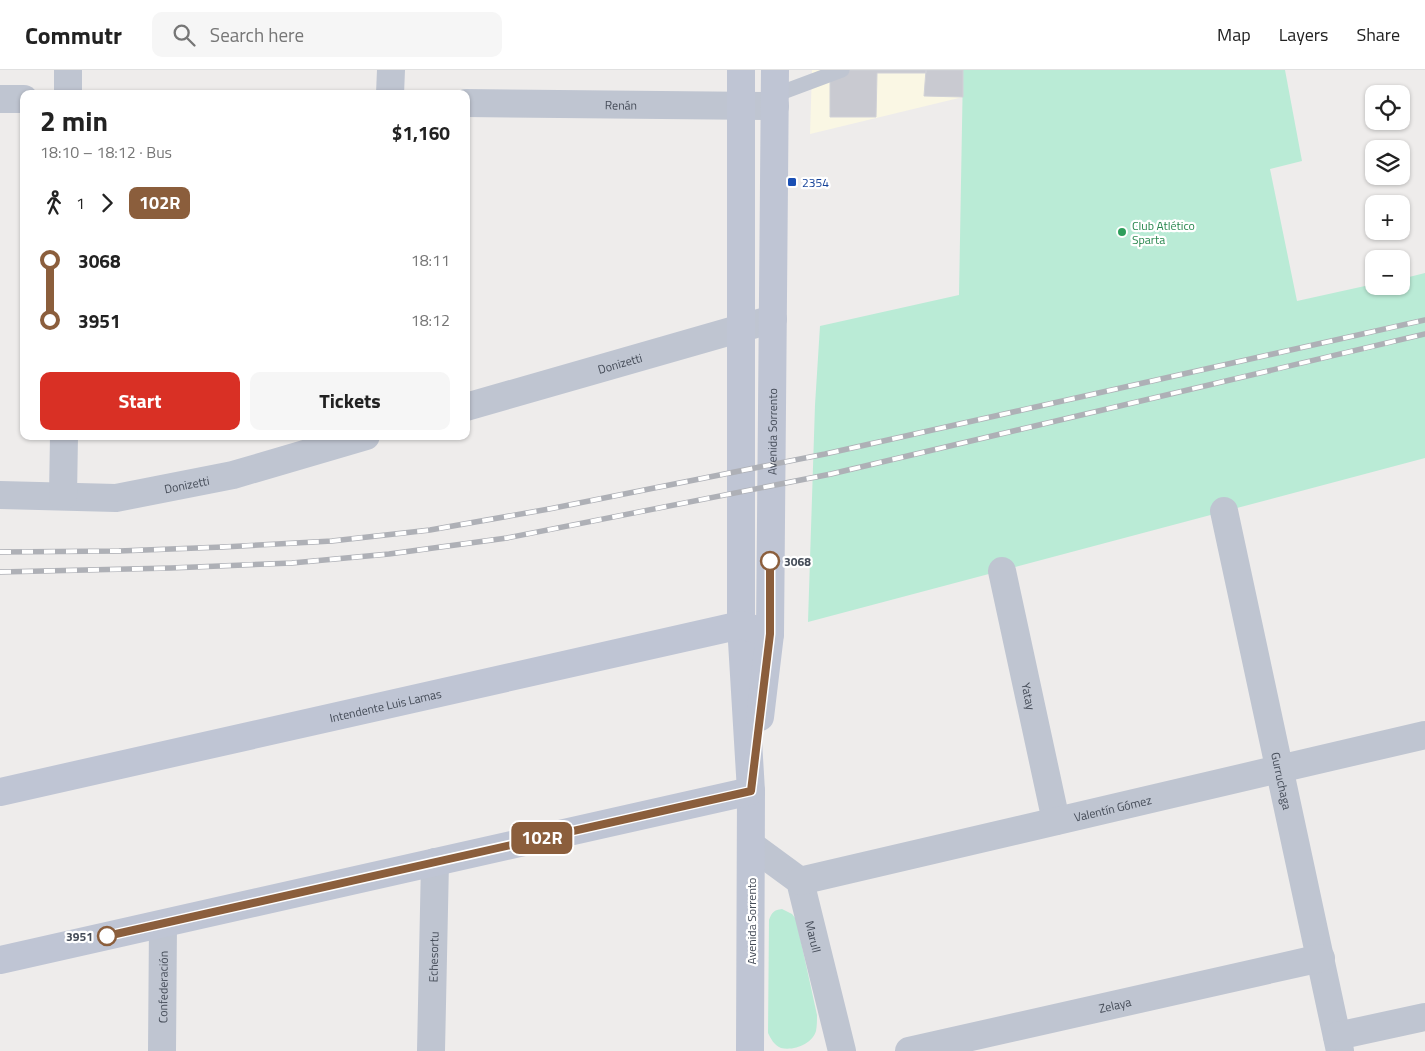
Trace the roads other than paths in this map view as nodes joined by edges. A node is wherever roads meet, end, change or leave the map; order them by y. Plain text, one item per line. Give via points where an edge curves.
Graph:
1 (68, 70) edge
2 (391, 70) edge
3 (741, 70) edge
4 (842, 70) edge
5 (68, 90) edge
6 (390, 90) edge
7 (775, 91) edge
8 (0, 99) edge
9 (20, 99) edge
10 (470, 104) edge
11 (741, 106) junction
12 (773, 319) junction
13 (742, 328) junction
14 (470, 406) edge
15 (64, 440) edge
16 (352, 440) edge
17 (0, 495) edge
18 (64, 496) junction
19 (1224, 512) dead end
20 (1002, 571) dead end
21 (742, 625) junction
22 (770, 634) junction
23 (1425, 735) edge
24 (1280, 770) junction
25 (751, 791) junction
26 (0, 792) edge
27 (1056, 820) junction
28 (751, 845) junction
29 (435, 862) junction
30 (800, 881) junction
31 (164, 924) junction
32 (1321, 958) junction
33 (0, 960) edge
34 (1425, 1017) edge
35 (1339, 1043) edge
36 (162, 1051) edge
37 (432, 1051) edge
38 (750, 1051) edge
39 (842, 1051) edge
40 (909, 1051) edge

1 - 5 street
2 - 6 street
3 - 11 main road, Avenida Sorrento
4 - 7 lane
7 - 11 street, Renán
7 - 12 main road, Avenida Sorrento
8 - 9 street
10 - 11 street, Renán
11 - 13 main road, Avenida Sorrento
12 - 13 street, Donizetti
12 - 22 main road, Avenida Sorrento
13 - 14 street, Donizetti
13 - 21 main road, Avenida Sorrento
15 - 18 street
16 - 18 street, Donizetti via 233,475 116,498
17 - 18 street, Donizetti
19 - 24 street, Gurruchaga
20 - 27 street, Yatay
21 - 22 main road
21 - 25 main road, Avenida Sorrento
21 - 26 main road, Intendente Luis Lamas
22 - 25 main road, Avenida Sorrento
23 - 24 street, Valentín Gómez
24 - 27 street, Valentín Gómez
24 - 32 street, Gurruchaga
25 - 28 main road, Avenida Sorrento
25 - 29 main road
27 - 30 street, Valentín Gómez
28 - 30 street
28 - 38 main road, Avenida Sorrento
29 - 31 main road
29 - 37 street, Echesortu
30 - 39 street, Marull
31 - 33 main road
31 - 36 street, Confederación
32 - 35 street, Gurruchaga
32 - 40 street, Zelaya
34 - 35 street

